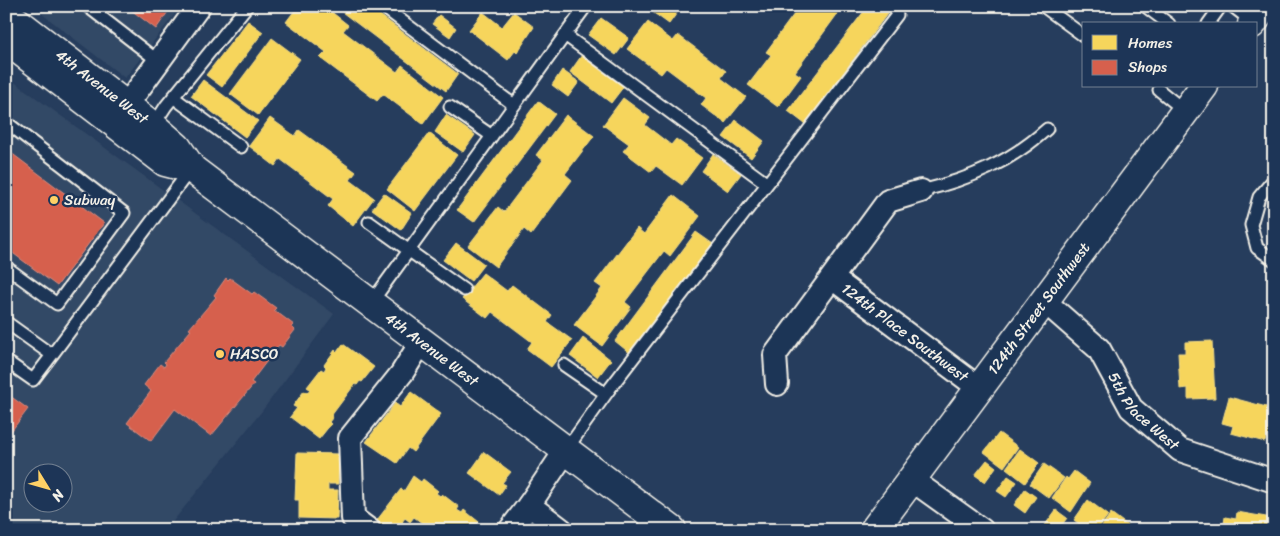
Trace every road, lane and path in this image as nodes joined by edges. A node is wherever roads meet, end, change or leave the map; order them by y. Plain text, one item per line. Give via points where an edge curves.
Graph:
1 (88, 6) edge
2 (198, 6) edge
3 (247, 6) edge
4 (382, 6) edge
5 (586, 6) edge
6 (1043, 6) edge
7 (1145, 6) edge
8 (1221, 6) edge
9 (6, 13) edge
10 (897, 15) dead end
11 (1166, 22) edge
12 (1209, 22) edge
13 (565, 35) junction
14 (1082, 35) edge
15 (6, 40) edge
16 (158, 60) junction
17 (1158, 88) edge
18 (1202, 88) edge
19 (173, 96) junction
20 (514, 105) junction
21 (126, 106) junction
22 (450, 107) dead end
23 (1185, 111) junction
24 (6, 122) edge
25 (152, 126) junction
26 (1047, 129) dead end
27 (492, 136) junction
28 (241, 147) dead end
29 (192, 169) junction
30 (1274, 179) edge
31 (766, 183) junction
32 (921, 191) joint
33 (369, 222) dead end
34 (410, 251) junction
35 (1274, 260) edge
36 (6, 267) edge
37 (832, 278) junction
38 (464, 290) dead end
39 (1043, 300) junction
40 (371, 302) junction
41 (6, 322) edge
42 (422, 341) junction
43 (52, 355) junction
44 (6, 361) edge
45 (564, 365) dead end
46 (777, 384) dead end
47 (979, 388) junction
48 (606, 394) junction
49 (566, 450) junction
50 (912, 480) junction
51 (1274, 480) edge
52 (529, 505) junction
53 (368, 530) edge
54 (510, 530) edge
55 (562, 530) edge
56 (672, 530) edge
57 (874, 530) edge
58 (982, 530) edge

1 - 16 lane
2 - 16 street
3 - 19 lane
4 - 20 lane
5 - 13 lane
6 - 14 lane
7 - 11 lane
8 - 12 lane
9 - 21 street, 4th Avenue West
10 - 31 lane via 788,160
13 - 20 lane
13 - 31 lane
15 - 29 street, 4th Avenue West via 164,162
16 - 21 street
17 - 23 lane
18 - 23 street, 124th Street Southwest
19 - 25 lane
19 - 28 lane
20 - 27 lane
21 - 25 street, 4th Avenue West
22 - 27 lane
23 - 39 street, 124th Street Southwest
24 - 36 lane via 124,213 57,304
25 - 29 street, 4th Avenue West via 177,147
26 - 32 lane via 1012,157 972,175
27 - 34 lane
29 - 40 street, 4th Avenue West
29 - 43 lane
30 - 35 lane via 1259,198 1251,225 1257,248
31 - 48 lane
32 - 37 street, 124th Place Southwest via 888,201
33 - 34 lane
34 - 38 lane
34 - 40 lane
37 - 46 street, 124th Place Southwest via 775,355
37 - 47 street, 124th Place Southwest
39 - 47 street, 124th Street Southwest
39 - 51 street, 5th Place West via 1099,349 1131,408 1180,450
40 - 42 street, 4th Avenue West
41 - 43 lane
42 - 49 street, 4th Avenue West
42 - 53 street via 402,373 350,438 353,518
43 - 44 lane via 33,380
45 - 48 lane
47 - 50 street, 124th Street Southwest
48 - 49 lane
49 - 52 street
49 - 56 street, 4th Avenue West
50 - 57 street, 124th Street Southwest
50 - 58 street
52 - 54 street
52 - 55 street

